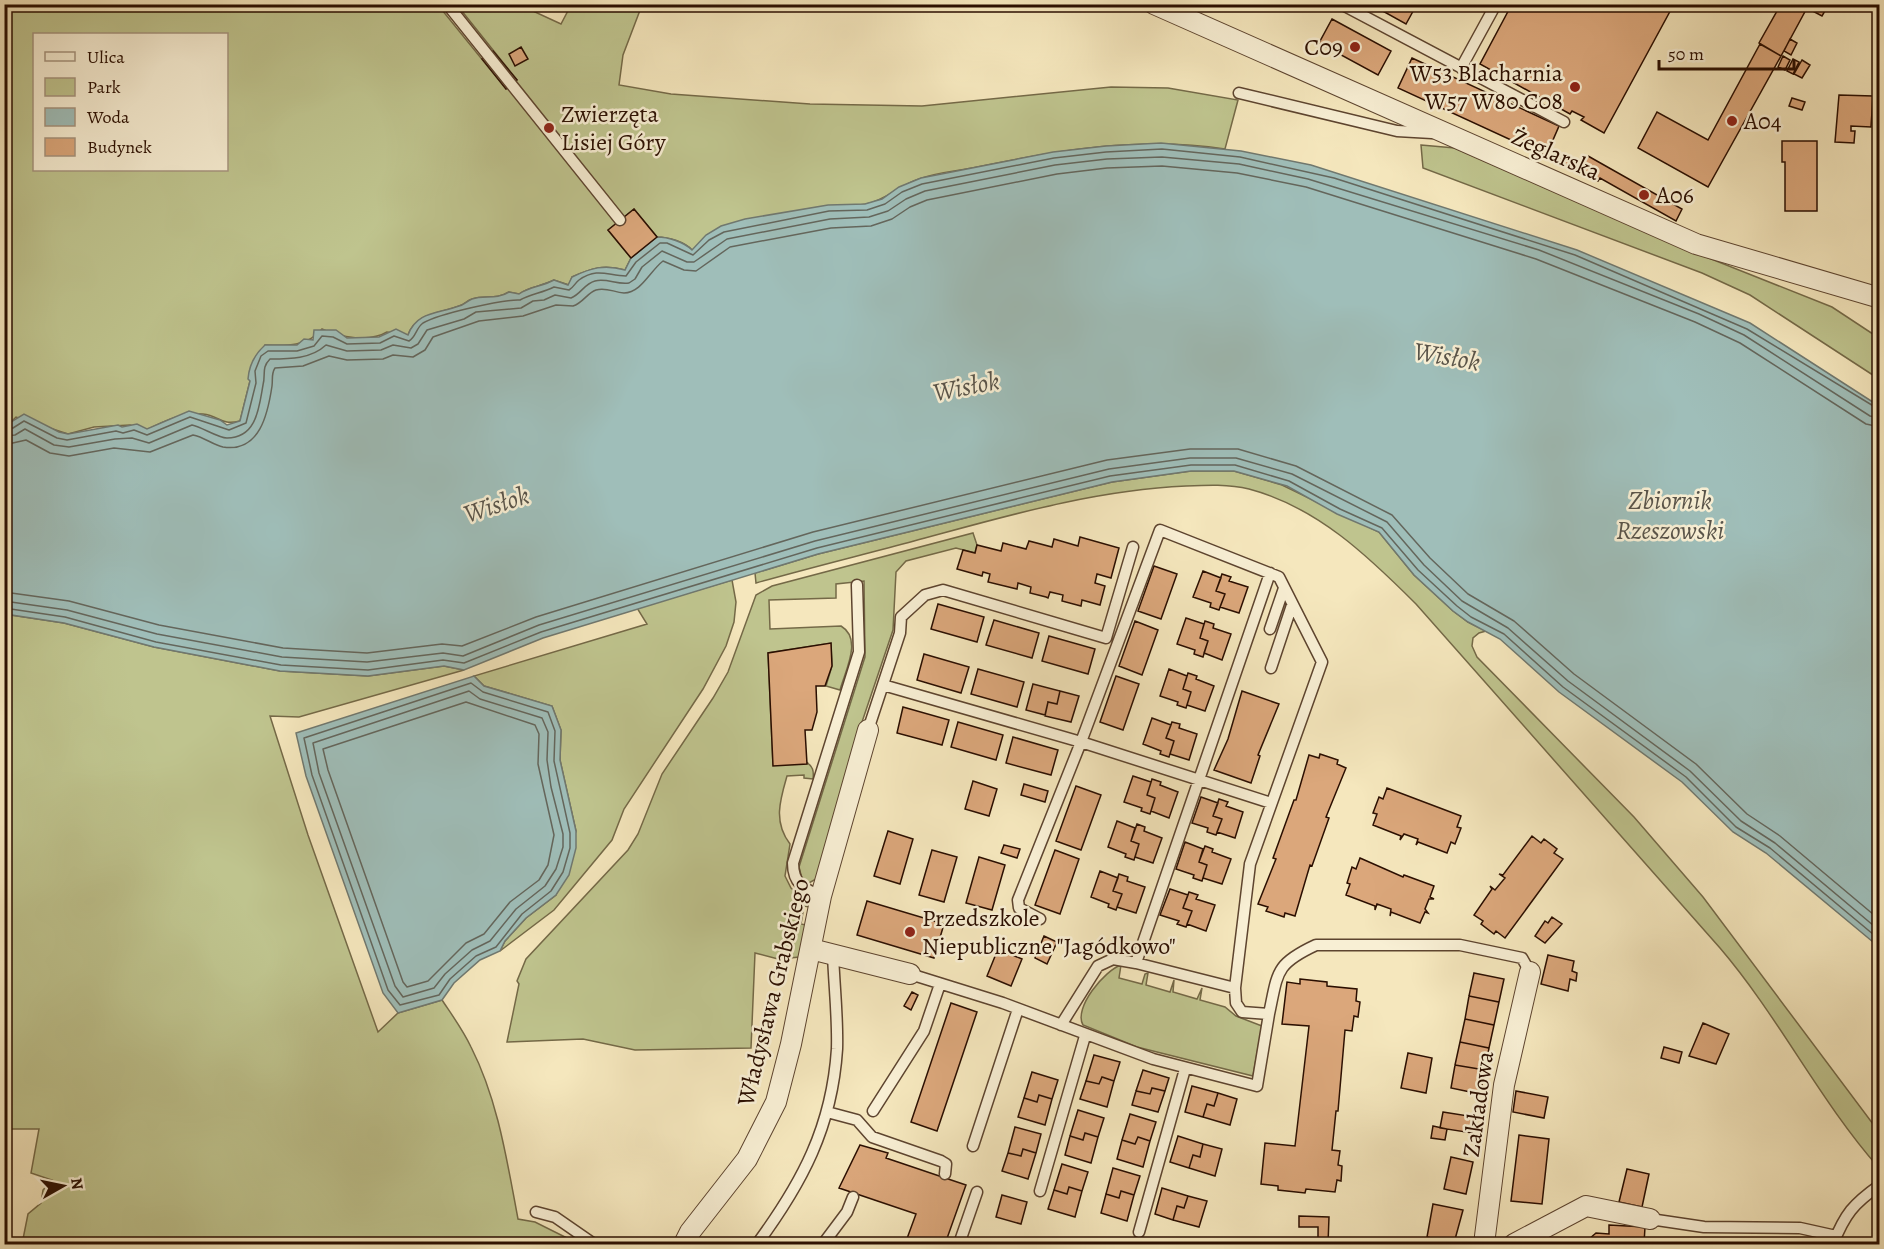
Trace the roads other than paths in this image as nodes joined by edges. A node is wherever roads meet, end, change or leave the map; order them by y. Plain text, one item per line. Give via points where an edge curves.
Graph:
1 (447, 4) edge
2 (1154, 4) edge
3 (1341, 4) edge
4 (1496, 4) edge
5 (1461, 68) junction
6 (1239, 93) dead end
7 (1564, 122) dead end
8 (1448, 134) junction
9 (620, 220) dead end
10 (1880, 298) edge
11 (1133, 547) dead end
12 (1270, 573) junction
13 (857, 585) dead end
14 (1284, 588) junction
15 (1292, 605) junction
16 (1270, 629) dead end
17 (1271, 668) dead end
18 (883, 685) junction
19 (868, 730) joint
20 (1081, 742) junction
21 (1198, 779) junction
22 (1271, 803) junction
23 (821, 896) junction
24 (1040, 919) dead end
25 (811, 949) junction
26 (833, 953) junction
27 (1136, 963) junction
28 (1530, 972) joint
29 (910, 974) joint
30 (940, 984) junction
31 (1236, 988) junction
32 (1018, 1009) junction
33 (1269, 1014) junction
34 (1061, 1026) junction
35 (1085, 1036) junction
36 (1185, 1069) junction
37 (873, 1111) dead end
38 (827, 1112) junction
39 (973, 1146) dead end
40 (945, 1174) dead end
41 (1880, 1185) edge
42 (1040, 1191) dead end
43 (977, 1192) dead end
44 (854, 1197) dead end
45 (536, 1212) dead end
46 (1650, 1219) joint
47 (1139, 1232) dead end
48 (1835, 1240) edge
49 (827, 1243) edge
50 (594, 1245) edge
51 (684, 1245) edge
52 (757, 1245) edge
53 (959, 1245) edge
54 (1484, 1245) edge
55 (1514, 1245) edge

1 - 9 lane
2 - 8 street, Żeglarska
3 - 5 lane
4 - 5 lane
5 - 7 lane
6 - 8 lane via 1397,131
8 - 10 street, Żeglarska via 1696,244
11 - 18 lane via 1106,638 937,590 925,595 902,617
12 - 14 lane via 1279,576
12 - 20 lane via 1160,530
12 - 21 lane
13 - 23 lane via 859,652 793,863 794,877 801,887
14 - 15 lane
14 - 16 lane
15 - 17 lane
15 - 22 lane via 1322,662
18 - 19 lane
18 - 20 lane
19 - 23 street, Władysława Grabskiego
20 - 21 lane
20 - 24 lane via 1018,900 1019,908
21 - 22 lane
21 - 27 lane
22 - 31 lane via 1250,864
23 - 25 street, Władysława Grabskiego
25 - 26 street
25 - 51 street, Władysława Grabskiego via 776,1102 747,1159
26 - 29 street
26 - 38 lane via 837,1047
27 - 31 lane
27 - 34 lane via 1113,959 1098,966
28 - 33 lane via 1522,958 1460,945 1316,945 1278,969
28 - 54 street, Zakładowa via 1504,1085
29 - 30 lane
30 - 32 lane
30 - 37 lane via 924,1031
31 - 33 lane via 1236,1003 1242,1012
32 - 34 lane
32 - 39 lane
33 - 36 lane via 1257,1086
34 - 35 lane
35 - 36 lane
35 - 42 lane
36 - 47 lane
38 - 40 lane via 857,1120 872,1137 941,1161 946,1164
38 - 52 lane via 804,1173
41 - 48 lane via 1854,1204
43 - 53 lane
44 - 49 lane
45 - 50 lane via 555,1217
46 - 48 lane via 1704,1227 1800,1228
46 - 55 street via 1586,1206

